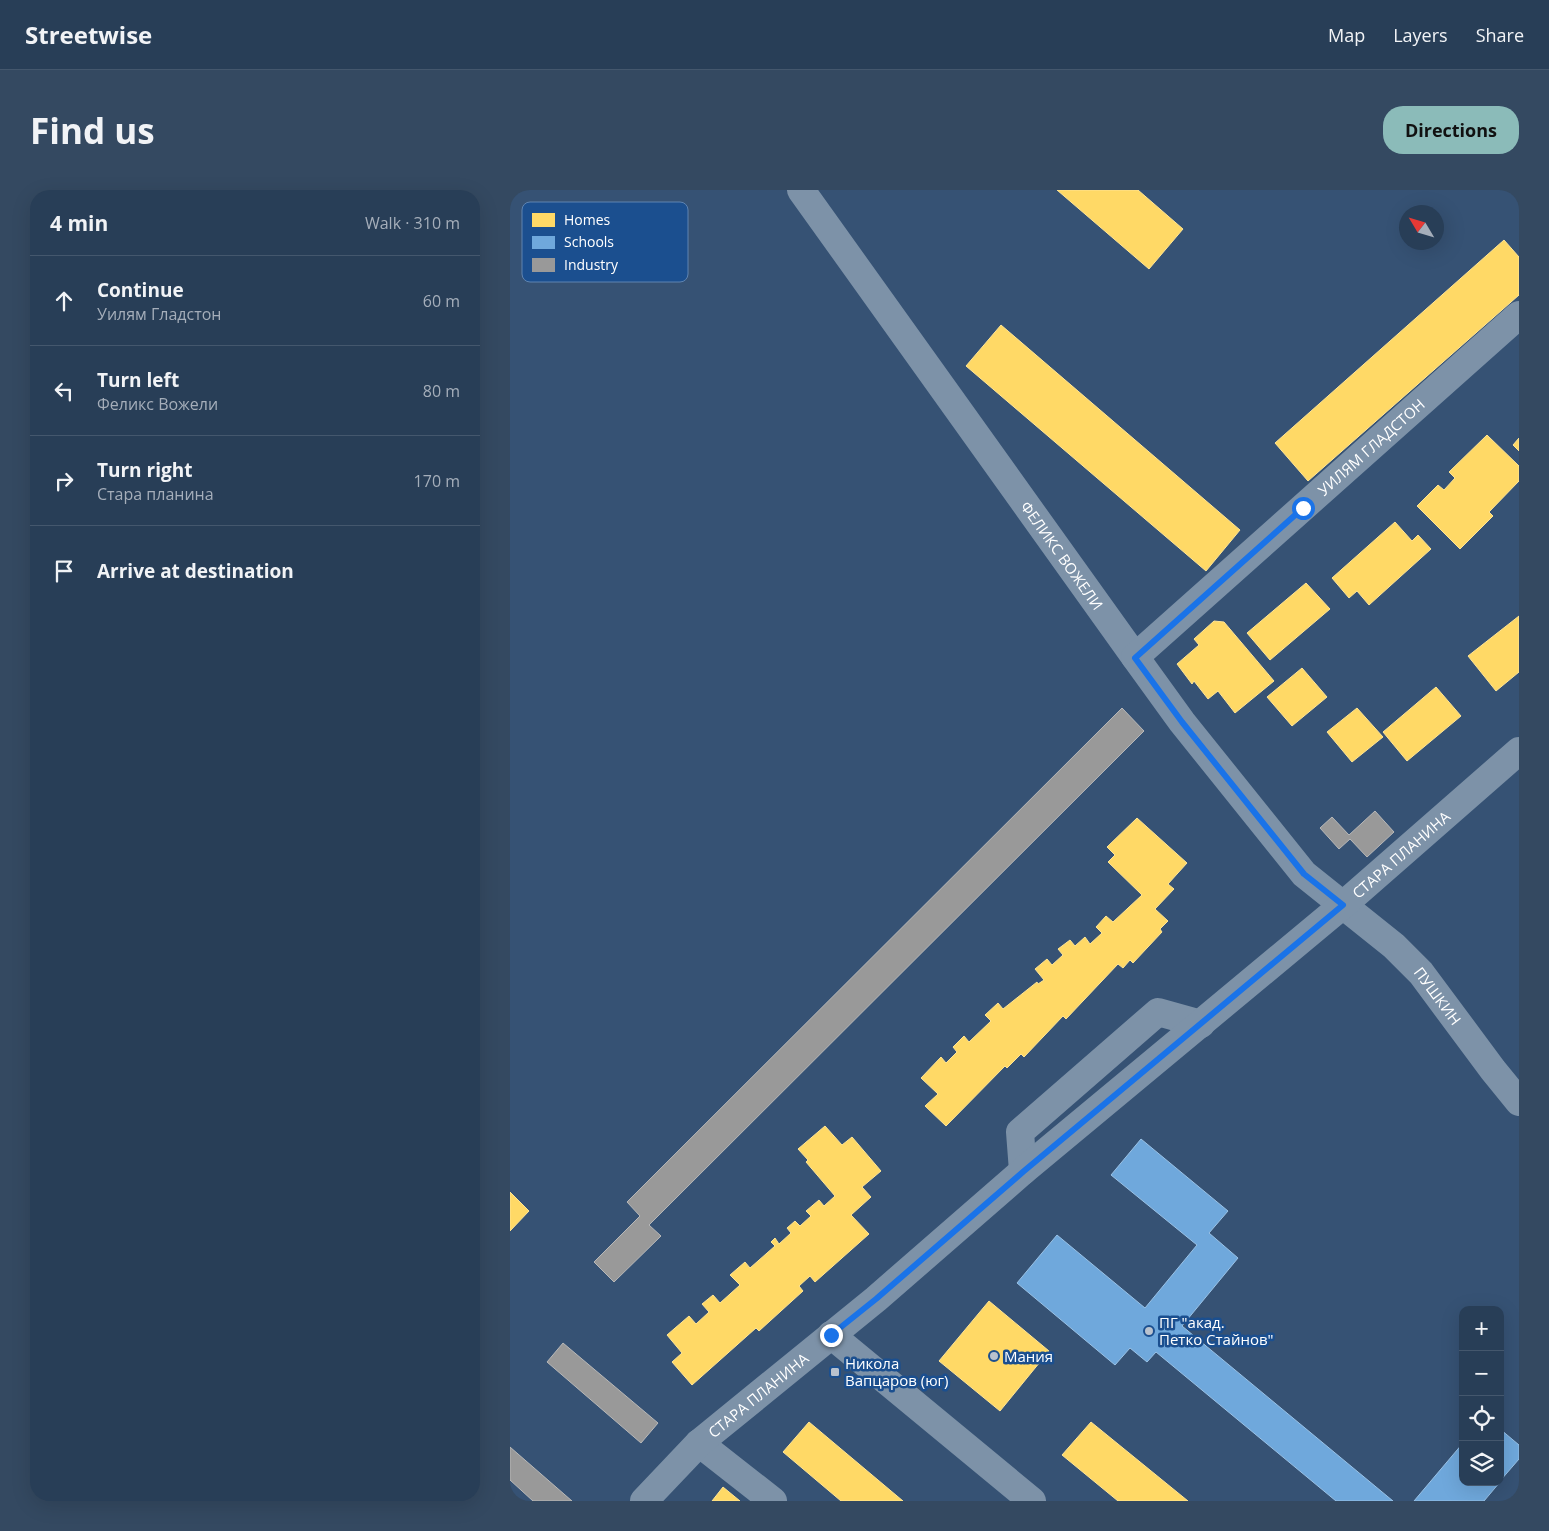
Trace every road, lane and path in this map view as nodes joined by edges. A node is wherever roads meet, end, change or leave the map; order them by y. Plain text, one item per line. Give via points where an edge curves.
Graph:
1 (801, 190) edge
2 (1519, 315) edge
3 (1135, 658) junction
4 (1519, 752) edge
5 (1343, 905) junction
6 (1201, 1024) junction
7 (1519, 1102) edge
8 (1024, 1171) junction
9 (831, 1335) junction
10 (699, 1443) junction
11 (644, 1501) edge
12 (773, 1501) edge
13 (1032, 1501) edge

1 - 3 street, ФЕЛИКС ВОЖЕЛИ
2 - 3 street, УИЛЯМ ГЛАДСТОН
3 - 5 street, ФЕЛИКС ВОЖЕЛИ via 1304,874
4 - 5 street, СТАРА ПЛАНИНА
5 - 6 street, СТАРА ПЛАНИНА
5 - 7 street, ПУШКИН via 1394,946 1421,973
6 - 8 street, СТАРА ПЛАНИНА
6 - 8 street via 1158,1012 1020,1132
8 - 9 street, СТАРА ПЛАНИНА
9 - 10 street, СТАРА ПЛАНИНА
9 - 13 street
10 - 11 street, СТАРА ПЛАНИНА
10 - 12 street

